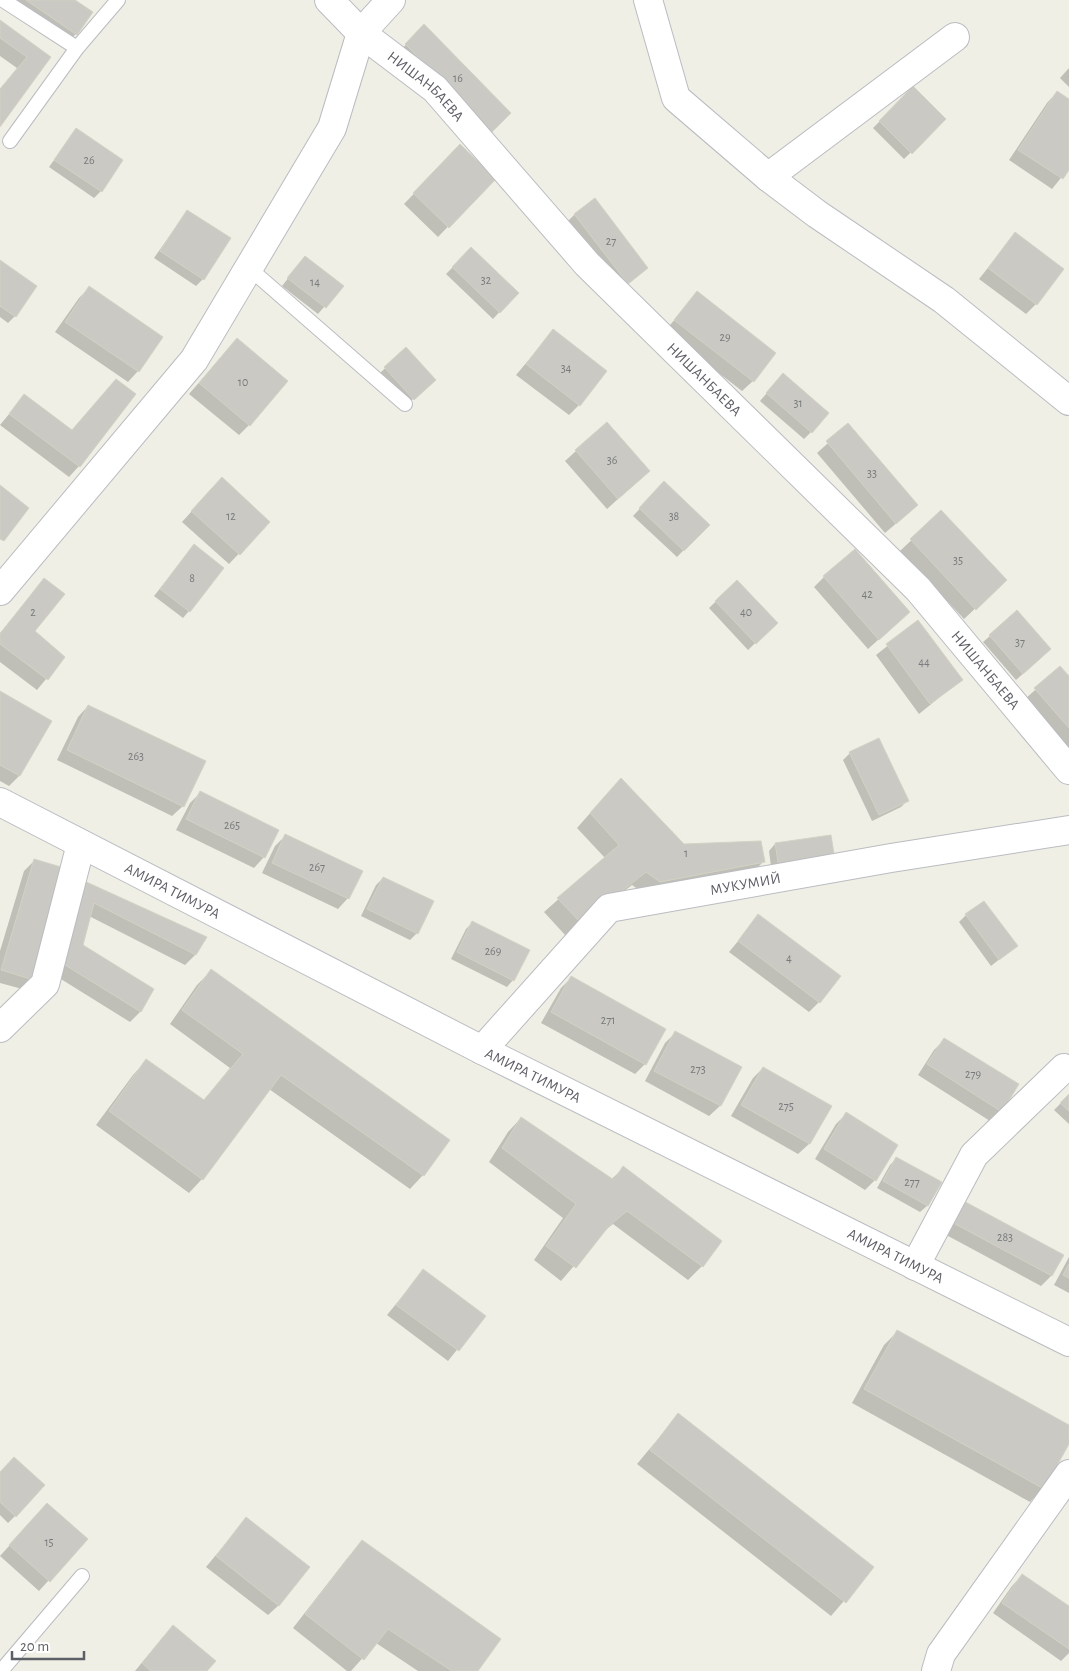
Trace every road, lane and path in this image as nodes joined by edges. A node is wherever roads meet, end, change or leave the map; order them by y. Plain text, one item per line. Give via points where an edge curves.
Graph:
1 (3, 0) edge
2 (118, 0) edge
3 (329, 0) edge
4 (391, 0) edge
5 (648, 0) edge
6 (360, 34) junction
7 (955, 36) dead end
8 (77, 48) junction
9 (10, 141) dead end
10 (768, 177) junction
11 (249, 268) junction
12 (1069, 401) edge
13 (405, 404) dead end
14 (0, 591) edge
15 (1069, 770) edge
16 (0, 802) edge
17 (1069, 830) edge
18 (81, 844) junction
19 (0, 1028) edge
20 (482, 1050) junction
21 (1064, 1068) dead end
22 (915, 1266) junction
23 (1069, 1342) edge
24 (1069, 1474) edge
25 (82, 1576) dead end
26 (0, 1671) edge
27 (936, 1671) edge

1 - 8 lane
2 - 8 lane
3 - 6 street, НИШАНБАЕВА
4 - 6 street
5 - 10 street via 676,98
6 - 11 street via 332,128
6 - 15 street, НИШАНБАЕВА via 435,89 587,264 918,589
7 - 10 street
8 - 9 lane
10 - 12 street via 944,300
11 - 13 lane
11 - 14 street via 194,360
16 - 18 street, АМИРА ТИМУРА
17 - 20 street, МУКУМИЙ via 609,908
18 - 19 street via 45,984
18 - 20 street, АМИРА ТИМУРА
20 - 22 street, АМИРА ТИМУРА
21 - 22 street via 974,1155
22 - 23 street, АМИРА ТИМУРА
24 - 27 street via 941,1654
25 - 26 lane

